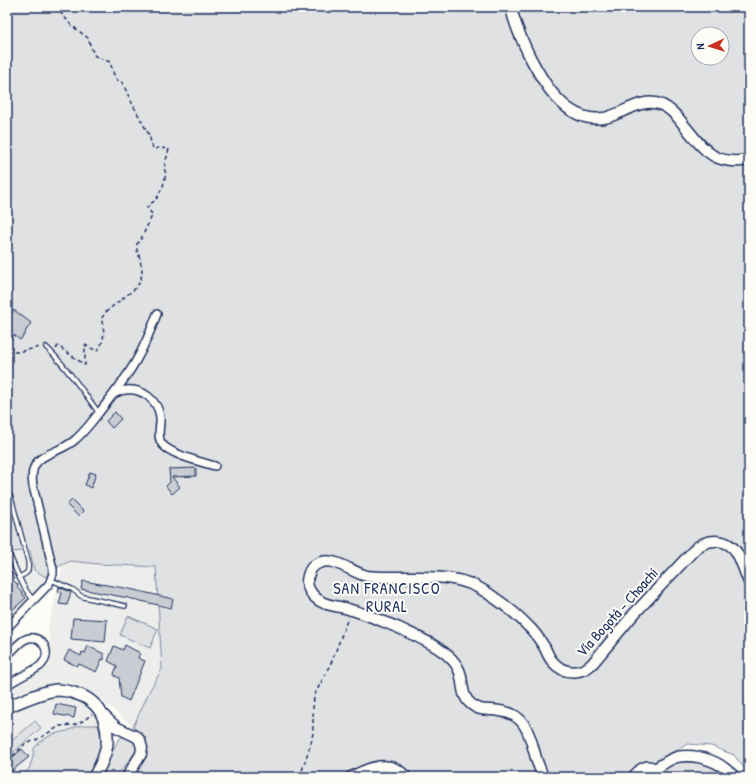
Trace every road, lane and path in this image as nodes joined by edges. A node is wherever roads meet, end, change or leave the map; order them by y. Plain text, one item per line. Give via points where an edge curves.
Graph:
1 (56, 7) edge
2 (512, 7) edge
3 (749, 160) edge
4 (157, 314) dead end
5 (46, 347) joint
6 (7, 352) edge
7 (52, 354) junction
8 (114, 394) junction
9 (99, 413) junction
10 (215, 466) dead end
11 (7, 488) edge
12 (7, 550) edge
13 (10, 555) junction
14 (7, 560) edge
15 (19, 577) junction
16 (51, 580) junction
17 (749, 582) edge
18 (34, 600) junction
19 (125, 606) dead end
20 (351, 610) junction
21 (7, 628) edge
22 (7, 655) edge
23 (7, 684) edge
24 (7, 707) edge
25 (99, 711) junction
26 (122, 730) junction
27 (107, 743) junction
28 (7, 760) edge
29 (656, 773) edge
30 (94, 777) edge
31 (127, 777) edge
32 (300, 777) edge
33 (351, 777) edge
34 (406, 777) edge
35 (543, 777) edge
36 (632, 777) edge
37 (735, 777) edge

1 - 7 path via 71,25 88,38 96,56 110,62 117,80 122,82 149,135 153,149 169,149 163,186 156,200 147,208 152,214 151,218 138,244 141,280 136,288 101,319 104,332 100,348 97,351 85,345 85,366 58,346
2 - 3 main road via 519,31 536,68 545,83 571,110 585,116 603,118 639,105 661,104 717,158 736,162
4 - 8 street via 137,359
5 - 6 path
5 - 7 lane
7 - 9 lane
8 - 9 street
8 - 10 street via 124,390 137,390 145,394 159,412 159,433 166,448
9 - 16 street via 76,439 38,460 32,470 35,496 53,569
11 - 15 lane via 29,568 28,572
12 - 13 lane
13 - 14 lane
13 - 15 lane
15 - 18 lane
16 - 18 street
16 - 19 lane via 72,589 80,596
17 - 20 main road, Vía Bogotá - Choachí via 738,554 732,547 716,541 704,543 696,548 633,615 592,664 585,670 576,672 567,671 555,664 535,633 522,620 472,584 446,577 372,576 330,561 313,567 309,572 307,585 313,596 327,604
18 - 21 street
20 - 32 path via 332,661 314,696 313,733
20 - 35 main road, Vía Bogotá - Choachí via 409,633 449,656 459,669 464,694 471,704 482,710 510,713 523,723 530,736
22 - 23 street via 22,641 30,638 44,644 46,652 41,666
24 - 25 main road via 57,690 84,697 94,703
25 - 26 main road
25 - 27 main road via 106,730
25 - 28 path via 83,721 60,726 25,744
26 - 27 main road via 114,734
26 - 31 main road via 137,737 142,748
27 - 30 main road
29 - 36 main road via 652,767 645,767
29 - 37 main road via 662,764 677,758 698,757 719,764
33 - 34 main road via 375,767 386,766 399,770

